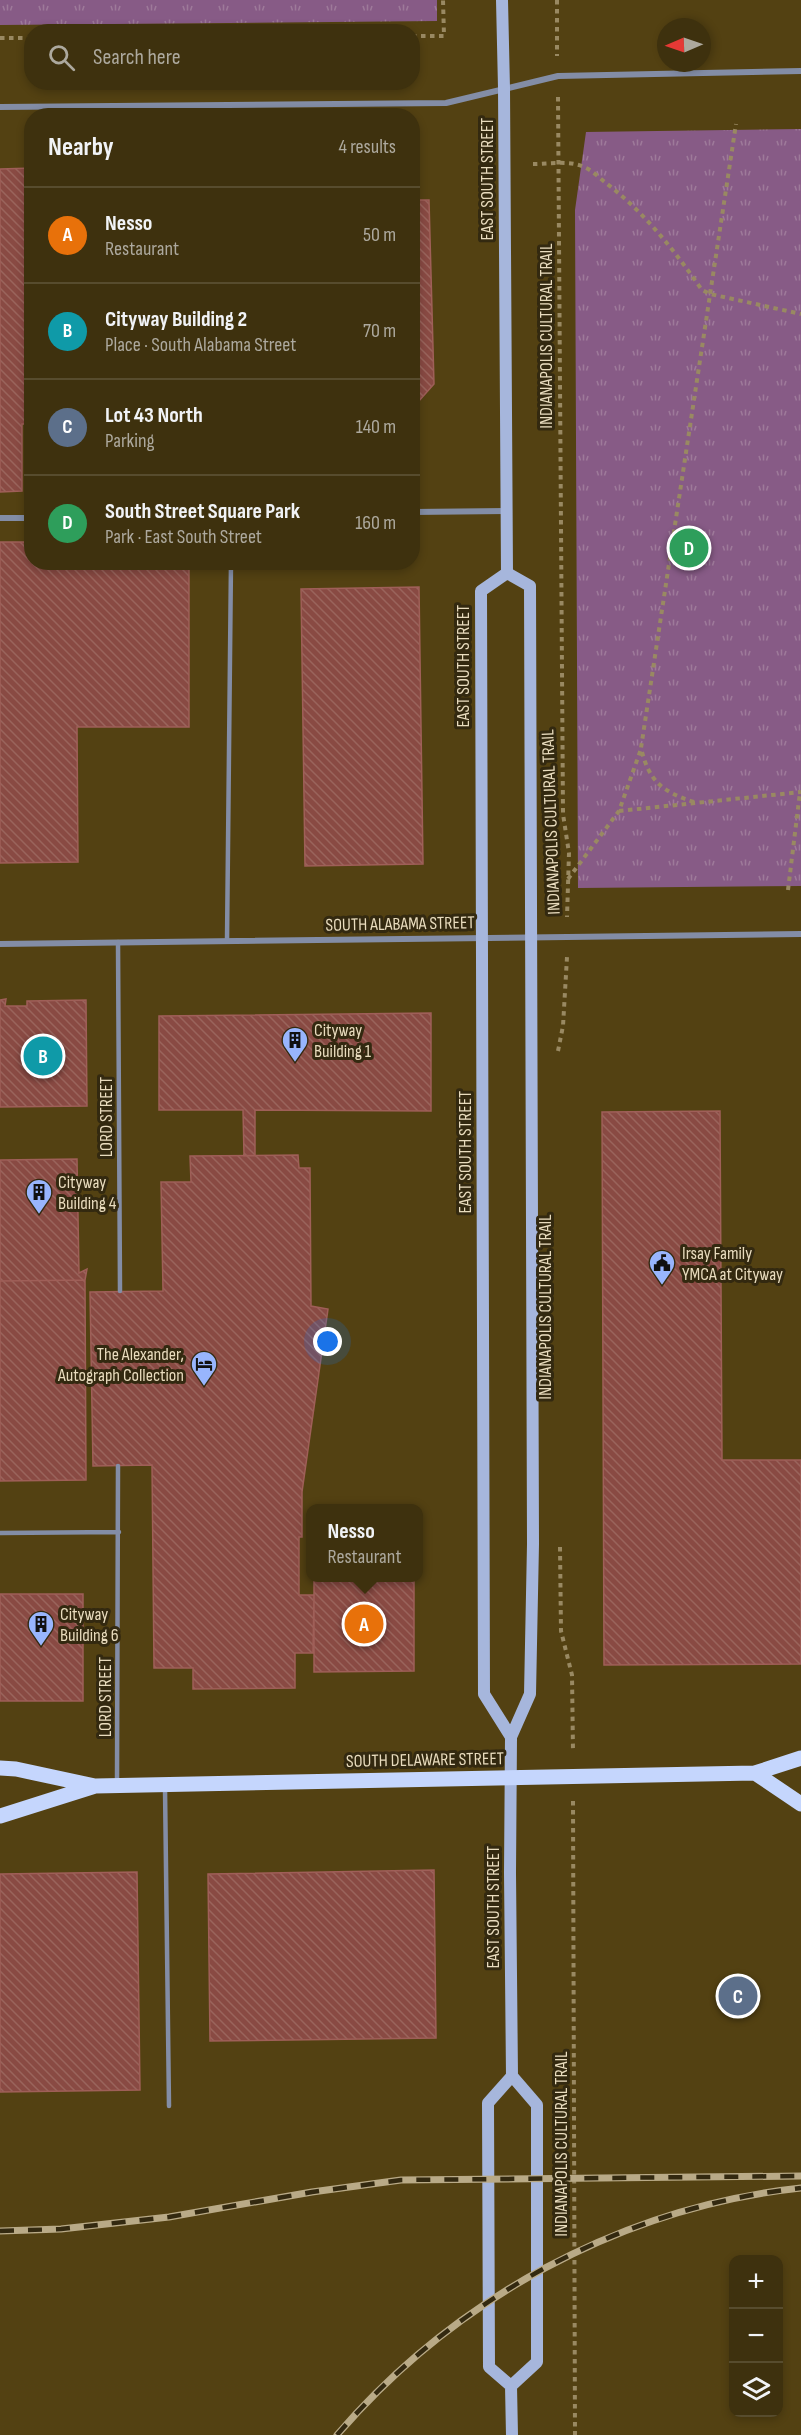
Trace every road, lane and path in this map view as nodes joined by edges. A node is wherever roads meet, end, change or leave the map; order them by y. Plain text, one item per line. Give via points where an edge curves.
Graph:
1 (443, 0) edge
2 (502, 0) edge
3 (557, 0) edge
4 (420, 36) edge
5 (0, 38) edge
6 (24, 38) edge
7 (557, 48) dead end
8 (801, 71) edge
9 (504, 88) junction
10 (0, 107) edge
11 (736, 124) dead end
12 (558, 127) dead end
13 (533, 164) dead end
14 (558, 164) junction
15 (710, 294) junction
16 (801, 314) edge
17 (506, 511) junction
18 (420, 512) edge
19 (0, 518) edge
20 (24, 518) edge
21 (231, 570) edge
22 (507, 573) junction
23 (641, 748) junction
24 (800, 792) edge
25 (694, 802) junction
26 (619, 811) junction
27 (567, 880) junction
28 (788, 890) dead end
29 (801, 934) edge
30 (567, 936) junction
31 (483, 938) junction
32 (532, 938) junction
33 (227, 941) junction
34 (118, 942) junction
35 (0, 944) edge
36 (557, 1057) dead end
37 (120, 1291) dead end
38 (118, 1466) dead end
39 (119, 1532) junction
40 (0, 1533) edge
41 (560, 1536) dead end
42 (573, 1694) dead end
43 (511, 1737) junction
44 (801, 1758) edge
45 (0, 1768) edge
46 (755, 1773) junction
47 (511, 1778) junction
48 (165, 1784) junction
49 (117, 1785) junction
50 (95, 1786) junction
51 (801, 1804) edge
52 (0, 1816) edge
53 (573, 1853) dead end
54 (512, 2076) junction
55 (169, 2106) dead end
56 (511, 2386) junction
57 (512, 2435) edge
58 (575, 2435) edge

1 - 4 path via 444,36
2 - 9 main road, EAST SOUTH STREET
3 - 7 path
5 - 6 path
8 - 9 street via 558,76
9 - 10 street via 446,103
9 - 17 main road, EAST SOUTH STREET
11 - 15 path
12 - 14 path, INDIANAPOLIS CULTURAL TRAIL
13 - 14 path
14 - 15 path via 584,167 618,192 661,236 702,290
14 - 27 path, INDIANAPOLIS CULTURAL TRAIL via 562,814 569,853
15 - 16 path
15 - 23 path
17 - 18 street
17 - 22 main road, EAST SOUTH STREET
19 - 20 street
21 - 33 lane
22 - 31 main road, EAST SOUTH STREET via 481,591
22 - 32 main road, EAST SOUTH STREET via 530,586
23 - 25 path via 657,784
23 - 26 path
24 - 25 path
24 - 28 path
25 - 26 path
26 - 27 path
27 - 30 path, INDIANAPOLIS CULTURAL TRAIL
29 - 30 street, SOUTH ALABAMA STREET
30 - 32 street, SOUTH ALABAMA STREET
30 - 36 path, INDIANAPOLIS CULTURAL TRAIL via 563,1026
31 - 32 street, SOUTH ALABAMA STREET
31 - 33 street, SOUTH ALABAMA STREET
31 - 43 main road, EAST SOUTH STREET via 484,1694
32 - 43 main road, EAST SOUTH STREET via 530,1694
33 - 34 street, SOUTH ALABAMA STREET
34 - 35 street, SOUTH ALABAMA STREET
34 - 37 lane, LORD STREET
38 - 39 lane, LORD STREET
39 - 40 lane
39 - 49 lane, LORD STREET
41 - 42 path via 561,1631
43 - 47 main road, EAST SOUTH STREET
44 - 46 main road, SOUTH DELAWARE STREET
45 - 50 main road, SOUTH DELAWARE STREET
46 - 47 main road, SOUTH DELAWARE STREET
46 - 51 main road
47 - 48 main road, SOUTH DELAWARE STREET
47 - 54 main road, EAST SOUTH STREET
48 - 49 main road, SOUTH DELAWARE STREET
48 - 55 lane
49 - 50 main road, SOUTH DELAWARE STREET
50 - 52 main road, SOUTH DELAWARE STREET
53 - 58 path, INDIANAPOLIS CULTURAL TRAIL
54 - 56 main road via 488,2103 489,2367
54 - 56 main road via 537,2105 537,2362
56 - 57 main road

